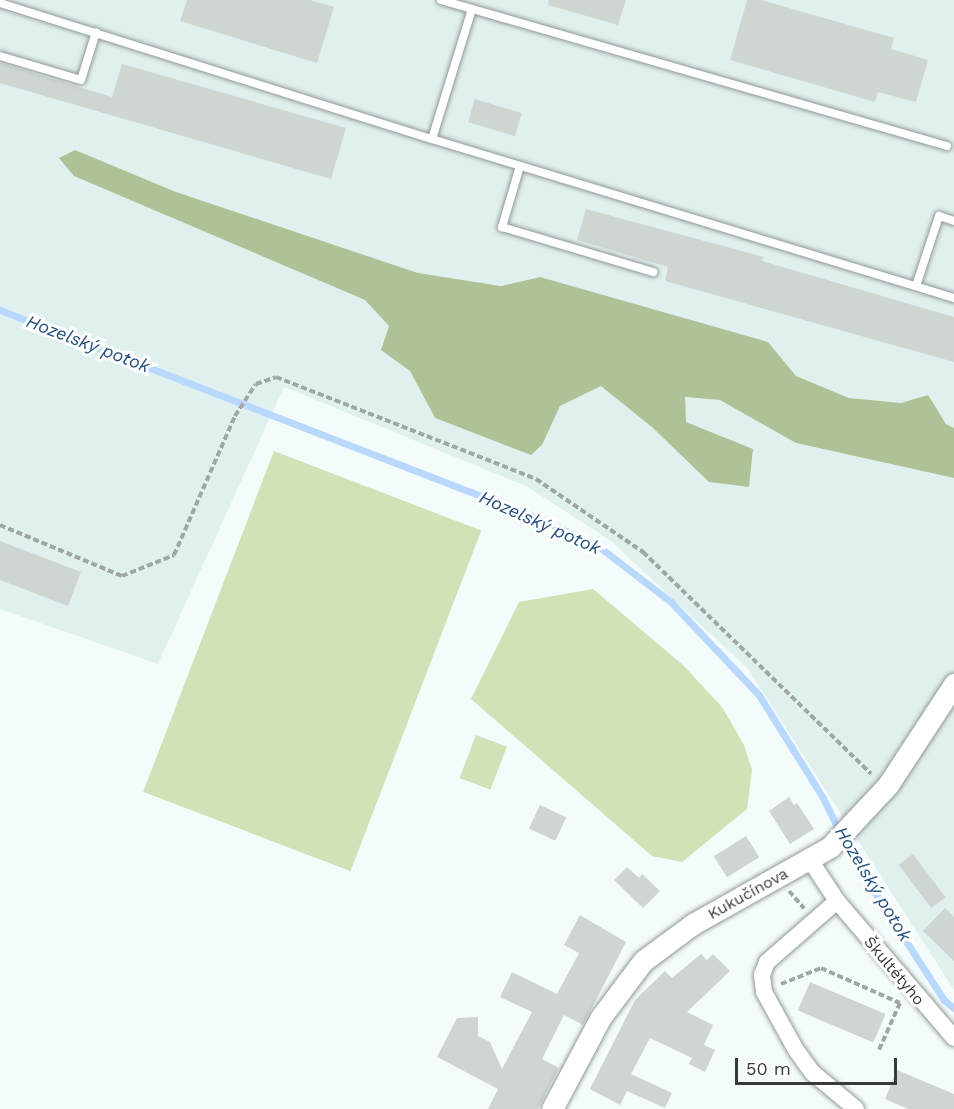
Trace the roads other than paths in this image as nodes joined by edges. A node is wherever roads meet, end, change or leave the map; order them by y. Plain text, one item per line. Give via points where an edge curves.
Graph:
1 (441, 0) edge
2 (0, 3) edge
3 (472, 9) junction
4 (96, 32) junction
5 (0, 56) edge
6 (432, 139) junction
7 (947, 146) dead end
8 (520, 166) junction
9 (954, 221) edge
10 (653, 272) dead end
11 (916, 286) junction
12 (954, 298) edge
13 (954, 684) edge
14 (810, 860) junction
15 (837, 901) junction
16 (954, 1038) edge
17 (552, 1109) edge
18 (856, 1109) edge

1 - 3 lane
2 - 4 lane
3 - 6 lane
3 - 7 lane
4 - 5 lane via 81,80
4 - 6 lane
6 - 8 lane
8 - 10 lane via 502,227
8 - 11 lane
9 - 11 lane via 939,216
11 - 12 lane
13 - 14 street, Kukučínova via 888,785 830,847
14 - 15 street, Škultétyho
14 - 17 street, Kukučínova via 693,924 643,961 601,1017
15 - 16 street, Škultétyho
15 - 18 street via 767,962 762,975 764,992 813,1073

